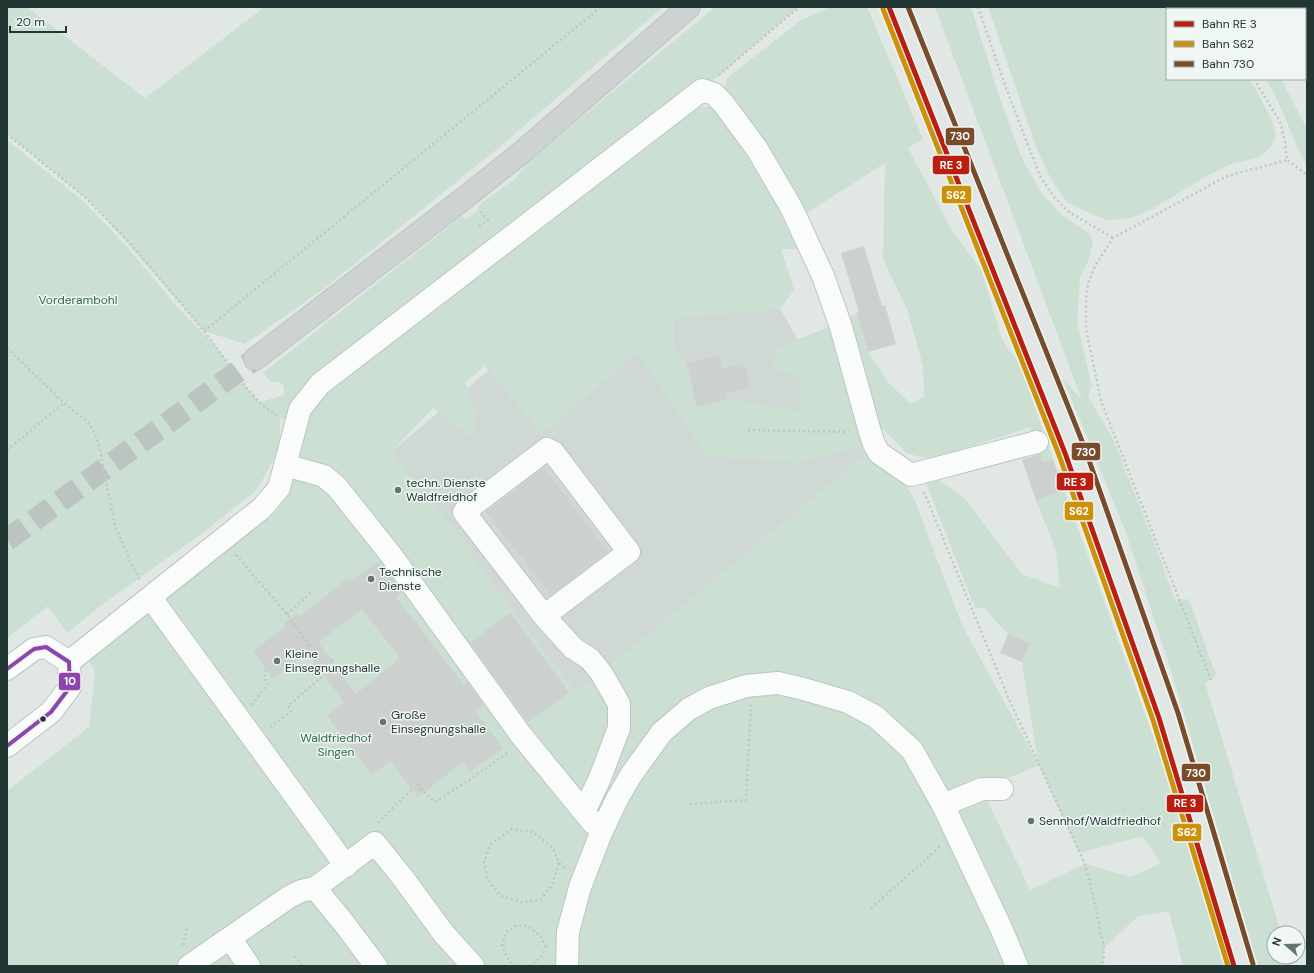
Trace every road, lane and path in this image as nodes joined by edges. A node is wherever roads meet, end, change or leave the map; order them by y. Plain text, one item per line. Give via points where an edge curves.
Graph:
1 (599, 7) edge
2 (689, 7) edge
3 (798, 7) edge
4 (978, 7) edge
5 (1255, 80) edge
6 (702, 90) junction
7 (7, 134) edge
8 (1287, 160) junction
9 (1307, 175) edge
10 (1113, 238) junction
11 (204, 331) junction
12 (7, 348) edge
13 (254, 359) tunnel mouth
14 (64, 403) junction
15 (296, 423) junction
16 (748, 430) dead end
17 (870, 432) junction
18 (1037, 442) dead end
19 (7, 450) edge
20 (285, 465) junction
21 (911, 475) junction
22 (222, 539) junction
23 (312, 592) dead end
24 (151, 598) junction
25 (287, 614) junction
26 (544, 616) junction
27 (311, 648) dead end
28 (334, 658) dead end
29 (331, 661) dead end
30 (69, 662) junction
31 (7, 669) edge
32 (266, 670) dead end
33 (324, 675) dead end
34 (1211, 680) dead end
35 (752, 686) junction
36 (238, 718) junction
37 (254, 740) junction
38 (524, 740) junction
39 (7, 746) edge
40 (418, 784) dead end
41 (412, 789) dead end
42 (1002, 789) dead end
43 (690, 804) dead end
44 (943, 805) junction
45 (584, 812) junction
46 (954, 830) junction
47 (601, 833) junction
48 (375, 843) junction
49 (559, 863) junction
50 (346, 866) junction
51 (582, 882) junction
52 (315, 888) junction
53 (871, 908) dead end
54 (230, 938) junction
55 (294, 956) dead end
56 (189, 966) edge
57 (249, 966) edge
58 (303, 966) edge
59 (376, 966) edge
60 (473, 966) edge
61 (516, 966) edge
62 (529, 966) edge
63 (567, 966) edge
64 (1017, 966) edge
65 (1103, 966) edge

1 - 11 path via 589,18
2 - 13 main road via 521,153
3 - 6 path
4 - 10 path via 1040,176 1054,197 1069,212
5 - 8 path via 1280,122
6 - 15 lane via 320,384 300,409
6 - 17 lane via 714,94 723,103 757,149 791,207 823,276 841,328
7 - 11 path via 86,198 131,244
8 - 9 path
8 - 10 path via 1227,176
10 - 34 path via 1095,266 1088,284 1086,300 1086,329 1101,401
11 - 15 path via 260,403 280,418
12 - 14 path
14 - 19 path
14 - 24 path via 91,425 99,445 115,526 130,561
15 - 20 lane
16 - 17 path
17 - 21 lane via 879,453
18 - 21 lane
20 - 22 lane via 279,488 262,508
20 - 38 lane via 324,476 337,487 390,555
21 - 65 path via 924,493 1008,697 1085,864 1104,948
22 - 24 lane
22 - 25 path
23 - 25 path
24 - 30 lane
24 - 36 lane
25 - 27 path
26 - 26 lane via 464,512 547,449 553,452 629,552
26 - 45 lane via 572,648 590,659 619,704 619,728
28 - 29 path
30 - 31 lane via 46,647 34,648
30 - 39 lane via 70,687 51,712
32 - 36 path via 264,678 268,684 256,702
33 - 37 path via 288,706 291,711
35 - 43 path via 746,800
35 - 44 lane via 778,684 800,688 848,702 876,717 912,750
35 - 47 lane via 709,698 689,709 662,732 631,775
36 - 37 lane
37 - 50 lane
38 - 40 path via 434,802
38 - 45 lane
41 - 48 path via 374,828
42 - 44 lane via 982,789
44 - 46 lane
45 - 47 lane
46 - 53 path via 931,855
46 - 64 lane
47 - 51 lane
48 - 50 lane
48 - 60 lane via 444,934
49 - 49 path via 553,848 533,832 512,830 490,845 484,862 488,880 500,896 521,902 540,900 552,885
49 - 51 path
50 - 52 lane
51 - 63 lane via 568,932
52 - 54 lane via 289,897
52 - 59 lane
54 - 56 lane
54 - 57 lane
55 - 58 path
61 - 62 path via 508,961 502,946 506,932 517,925 528,926 540,936 546,948 540,959

